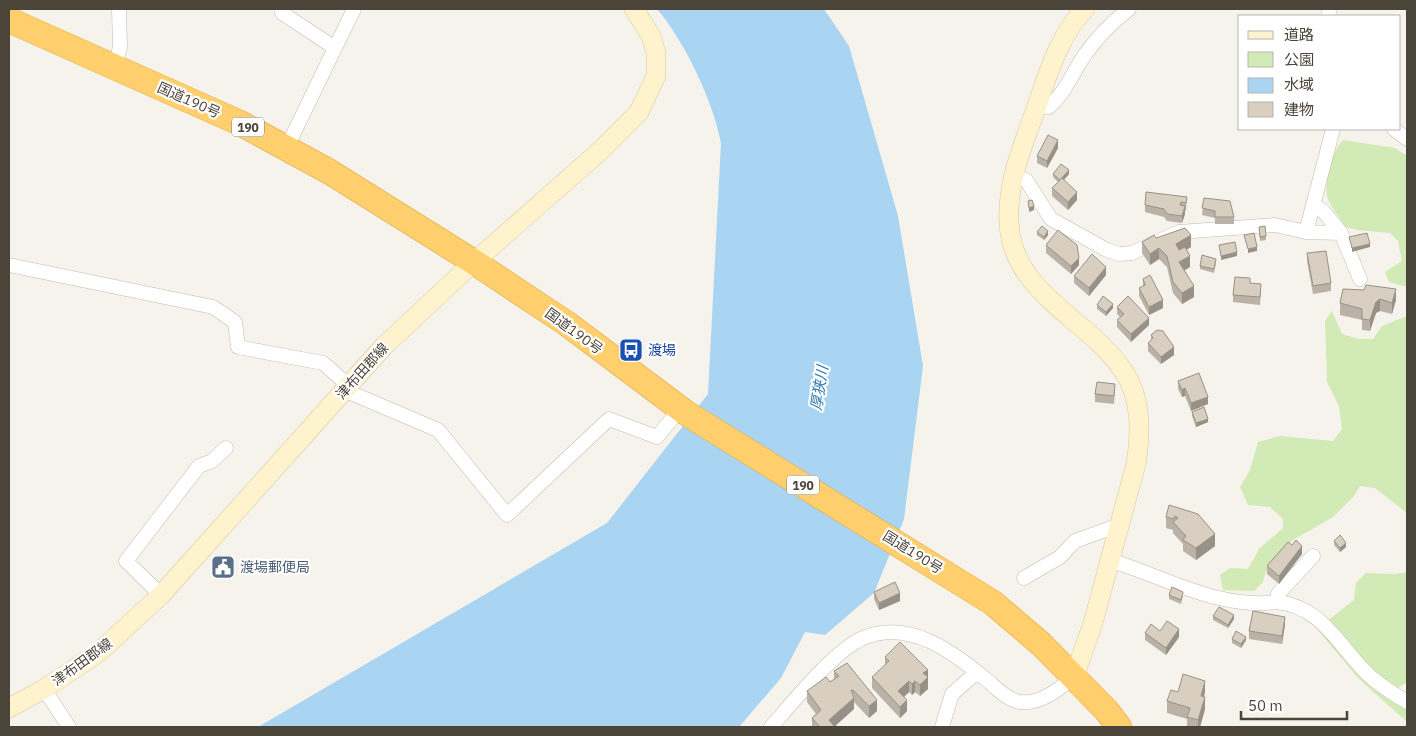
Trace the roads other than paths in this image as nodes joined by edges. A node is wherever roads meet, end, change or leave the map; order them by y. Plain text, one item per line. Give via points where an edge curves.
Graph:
1 (119, 9) edge
2 (354, 9) edge
3 (634, 9) edge
4 (1085, 9) edge
5 (1129, 9) edge
6 (281, 10) edge
7 (9, 20) edge
8 (335, 48) junction
9 (115, 67) junction
10 (1037, 106) junction
11 (1332, 130) edge
12 (1395, 130) edge
13 (1407, 139) edge
14 (286, 147) junction
15 (1012, 176) junction
16 (1313, 204) junction
17 (1306, 232) junction
18 (1341, 233) junction
19 (474, 262) junction
20 (9, 265) edge
21 (1360, 279) dead end
22 (346, 388) junction
23 (683, 411) junction
24 (226, 448) dead end
25 (1119, 525) junction
26 (1312, 556) dead end
27 (1109, 560) junction
28 (1024, 578) dead end
29 (161, 595) junction
30 (1276, 602) junction
31 (977, 672) junction
32 (1074, 678) junction
33 (44, 689) junction
34 (1407, 702) edge
35 (9, 708) edge
36 (69, 727) edge
37 (771, 727) edge
38 (942, 727) edge
39 (1119, 727) edge

1 - 9 street via 120,47
2 - 8 street
3 - 19 main road, 津布田郡線 via 656,53 656,76 639,112 600,151
4 - 10 main road via 1058,49
5 - 10 street via 1105,28 1060,97 1049,107
6 - 8 street
7 - 9 highway, 国道190号 / 190
8 - 14 street
9 - 14 highway, 国道190号 / 190
10 - 15 main road
11 - 16 street
12 - 13 street
14 - 19 highway, 国道190号 / 190
15 - 17 street via 1026,180 1051,219 1119,254 1132,253 1179,232 1275,225
15 - 25 main road via 1009,224 1012,243 1024,270 1058,309 1107,351 1123,370 1134,393 1140,416 1140,437
16 - 17 street
16 - 18 street
17 - 18 street
18 - 21 street
19 - 22 main road, 津布田郡線 via 384,346
19 - 23 highway, 国道190号 / 190 via 566,323
20 - 22 street via 212,307 235,322 238,347 323,363
22 - 23 street via 438,430 507,515 609,419 657,437
22 - 29 main road, 津布田郡線
23 - 32 highway, 国道190号 / 190 via 993,603 1041,644
24 - 29 street via 212,461 199,466 126,561
25 - 27 main road
25 - 28 street via 1075,540 1060,557
26 - 30 street via 1278,594
27 - 30 street via 1227,601 1243,604
27 - 32 main road via 1093,623
29 - 33 main road, 津布田郡線 via 98,653
30 - 34 street via 1298,606 1316,617 1372,678
31 - 32 street via 1008,697 1020,702 1037,700
31 - 37 street via 933,643 911,634 888,631 862,638 833,660
31 - 38 street via 952,694
32 - 39 highway, 国道190号 / 190
33 - 35 main road, 津布田郡線
33 - 36 street

